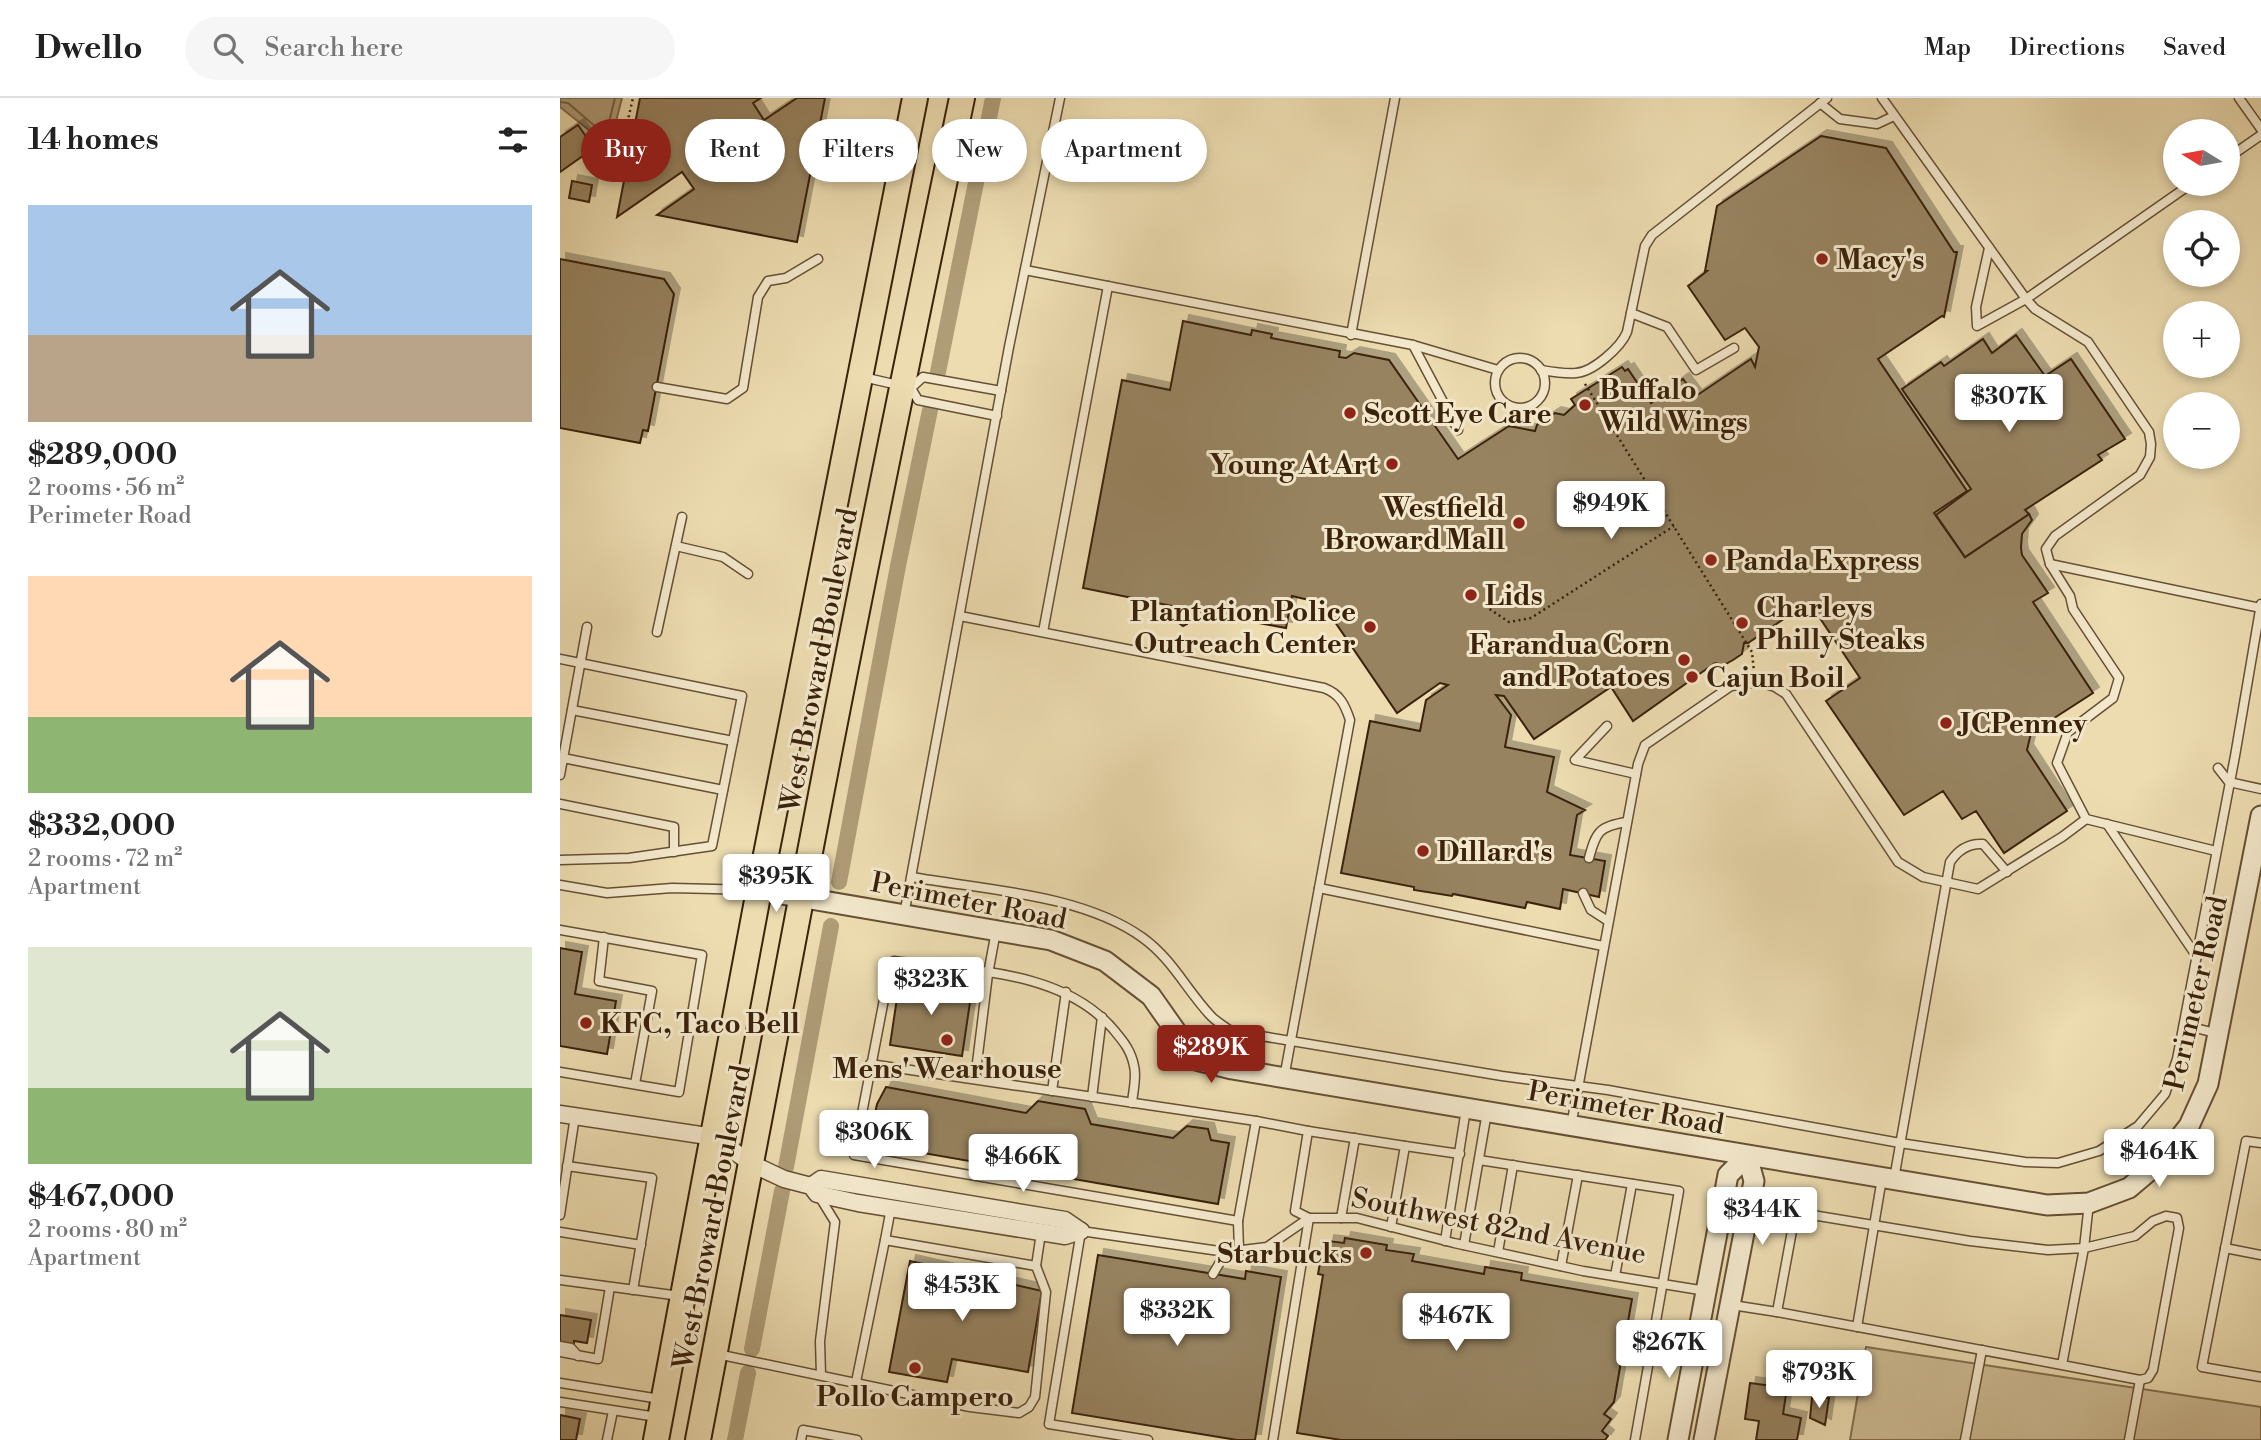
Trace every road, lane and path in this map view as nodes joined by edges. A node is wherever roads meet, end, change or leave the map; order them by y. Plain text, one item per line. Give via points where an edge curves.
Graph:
1 (633, 98) edge
2 (915, 98) edge
3 (962, 98) edge
4 (1060, 98) edge
5 (1395, 98) edge
6 (1882, 98) edge
7 (2239, 98) edge
8 (1824, 101) edge
9 (1894, 116) junction
10 (628, 119) edge
11 (2261, 129) edge
12 (2261, 135) edge
13 (2240, 150) edge
14 (2174, 196) edge
15 (1989, 248) junction
16 (818, 259) dead end
17 (1025, 270) junction
18 (1108, 286) junction
19 (2026, 299) junction
20 (1631, 313) junction
21 (1351, 335) junction
22 (1413, 345) junction
23 (1734, 348) dead end
24 (1498, 370) junction
25 (1541, 370) junction
26 (1578, 373) junction
27 (860, 377) junction
28 (657, 387) dead end
29 (906, 387) junction
30 (1002, 391) junction
31 (997, 416) junction
32 (1458, 430) dead end
33 (682, 517) dead end
34 (1674, 526) junction
35 (676, 545) junction
36 (2050, 564) junction
37 (748, 574) dead end
38 (1485, 606) dead end
39 (2261, 607) edge
40 (960, 616) junction
41 (587, 627) dead end
42 (657, 632) dead end
43 (1043, 632) junction
44 (560, 659) edge
45 (581, 663) junction
46 (1755, 683) junction
47 (572, 710) junction
48 (1607, 726) dead end
49 (733, 741) junction
50 (563, 758) junction
51 (2218, 768) dead end
52 (1636, 774) junction
53 (560, 775) edge
54 (2230, 782) junction
55 (2261, 789) edge
56 (723, 790) junction
57 (560, 804) edge
58 (2261, 816) edge
59 (2086, 819) junction
60 (1627, 822) junction
61 (2106, 824) junction
62 (2216, 851) junction
63 (674, 852) junction
64 (1589, 858) dead end
65 (560, 860) edge
66 (2007, 872) junction
67 (912, 877) junction
68 (1945, 882) junction
69 (560, 885) edge
70 (1319, 888) junction
71 (759, 890) junction
72 (1583, 893) dead end
73 (801, 898) junction
74 (904, 915) junction
75 (1608, 921) junction
76 (560, 930) edge
77 (996, 931) junction
78 (604, 937) junction
79 (1604, 946) junction
80 (2197, 957) junction
81 (988, 974) junction
82 (1066, 992) junction
83 (1102, 1017) junction
84 (2184, 1025) junction
85 (2219, 1034) junction
86 (1290, 1041) junction
87 (870, 1064) junction
88 (560, 1072) edge
89 (1284, 1078) junction
90 (975, 1079) junction
91 (635, 1084) junction
92 (1578, 1086) junction
93 (1052, 1091) junction
94 (1092, 1097) junction
95 (1132, 1103) junction
96 (1466, 1108) junction
97 (1488, 1112) junction
98 (567, 1115) edge
99 (1256, 1121) junction
100 (1571, 1126) junction
101 (1308, 1131) junction
102 (713, 1137) junction
103 (1354, 1138) junction
104 (2115, 1141) junction
105 (1900, 1143) junction
106 (2261, 1143) edge
107 (1405, 1146) junction
108 (1460, 1154) junction
109 (1747, 1156) junction
110 (1479, 1160) junction
111 (752, 1164) junction
112 (1513, 1165) junction
113 (567, 1166) junction
114 (1578, 1175) junction
115 (1888, 1178) junction
116 (2140, 1179) junction
117 (1632, 1184) junction
118 (814, 1190) junction
119 (2089, 1203) junction
120 (891, 1208) junction
121 (946, 1209) junction
122 (560, 1215) edge
123 (1308, 1218) junction
124 (1342, 1218) junction
125 (1238, 1221) junction
126 (1874, 1224) junction
127 (1391, 1227) junction
128 (1081, 1231) junction
129 (560, 1232) edge
130 (1041, 1233) junction
131 (885, 1240) junction
132 (1445, 1241) junction
133 (641, 1245) junction
134 (1464, 1245) junction
135 (2084, 1248) junction
136 (2225, 1248) junction
137 (1240, 1250) junction
138 (1226, 1252) junction
139 (1498, 1252) junction
140 (2261, 1255) edge
141 (1036, 1266) junction
142 (1561, 1266) junction
143 (1213, 1273) dead end
144 (1615, 1276) junction
145 (560, 1280) edge
146 (1664, 1284) junction
147 (610, 1287) junction
148 (633, 1290) junction
149 (1707, 1291) junction
150 (683, 1297) junction
151 (1730, 1304) junction
152 (1777, 1312) junction
153 (1700, 1327) junction
154 (1857, 1327) junction
155 (1724, 1339) junction
156 (560, 1346) edge
157 (1982, 1350) junction
158 (560, 1353) edge
159 (715, 1354) junction
160 (578, 1356) junction
161 (2062, 1365) junction
162 (821, 1376) junction
163 (2261, 1377) edge
164 (2140, 1380) junction
165 (856, 1382) junction
166 (560, 1383) edge
167 (560, 1402) edge
168 (613, 1410) junction
169 (660, 1419) edge
170 (607, 1440) edge
171 (698, 1440) edge
172 (801, 1440) edge
173 (857, 1440) edge
174 (1148, 1440) edge
175 (1273, 1440) edge
176 (1635, 1440) edge
177 (1678, 1440) edge
178 (1704, 1440) edge
179 (1965, 1440) edge
180 (2129, 1440) edge

1 - 10 path
2 - 27 main road, West Broward Boulevard
3 - 29 main road, West Broward Boulevard
4 - 17 lane
5 - 21 lane
6 - 9 lane
7 - 11 lane
8 - 9 lane via 1840,119 1877,124
8 - 20 lane via 1652,235 1645,246
9 - 15 lane
12 - 13 lane
14 - 19 lane
15 - 19 lane
15 - 19 lane via 1976,307 1977,326
16 - 28 lane via 786,278 768,281 758,297 743,388 727,399
17 - 18 lane
17 - 30 lane
18 - 21 lane
18 - 43 lane
19 - 36 lane via 2088,342 2149,432 2151,443 2150,457 2140,475 2055,536 2046,549
20 - 23 lane via 1667,327 1696,370
20 - 26 lane via 1622,343
21 - 22 lane
22 - 24 lane
22 - 32 lane
24 - 25 lane via 1520,358
24 - 25 lane via 1497,393 1516,408 1538,400 1545,386
25 - 26 lane
26 - 34 path
27 - 29 lane
27 - 71 main road, West Broward Boulevard
29 - 30 lane via 923,377
29 - 31 lane via 918,401
29 - 73 main road, West Broward Boulevard
30 - 31 lane
31 - 40 lane
33 - 35 lane
34 - 38 path via 1531,618 1509,622
34 - 46 path via 1752,652
35 - 37 lane via 723,557
35 - 42 lane
36 - 39 lane
36 - 59 lane via 2073,609 2119,678 2113,698 2068,732 2057,763
39 - 54 lane
40 - 43 lane
40 - 67 lane
41 - 45 lane
43 - 70 lane via 1335,692 1350,720
44 - 45 lane
45 - 47 lane
45 - 49 lane via 742,696
46 - 52 lane via 1731,686 1645,745
46 - 68 lane via 1786,694 1898,862 1923,877
47 - 49 lane
47 - 50 lane
48 - 52 lane via 1575,760
49 - 56 lane
50 - 53 lane
50 - 56 lane
51 - 54 lane
52 - 60 lane
54 - 55 lane
54 - 62 lane
56 - 63 lane via 712,846
57 - 63 lane via 674,827
58 - 85 street, Perimeter Road
59 - 61 lane
59 - 66 lane
60 - 64 lane via 1608,824 1595,836
60 - 75 lane
61 - 62 lane
61 - 80 lane
62 - 80 lane
63 - 65 lane
66 - 68 lane via 1979,889
66 - 68 lane via 1987,847 1972,845 1950,862
67 - 74 lane
67 - 86 lane via 1057,901 1096,912 1143,937 1171,962 1210,1016 1231,1031
68 - 105 lane
69 - 71 lane via 607,893 672,888
70 - 79 lane
70 - 86 lane
71 - 73 street, Perimeter Road
71 - 102 main road, West Broward Boulevard
72 - 75 lane via 1591,910
73 - 74 street, Perimeter Road
73 - 111 main road, West Broward Boulevard
74 - 77 street, Perimeter Road
75 - 79 lane
76 - 78 lane
77 - 81 lane
77 - 89 street, Perimeter Road via 1051,940 1105,961 1151,996 1196,1060
78 - 91 lane via 598,981 652,991
78 - 91 lane via 702,955 679,1092
79 - 92 lane
80 - 84 lane
81 - 82 lane via 1038,981
81 - 87 lane via 892,962
81 - 90 lane
82 - 83 lane
82 - 93 lane
83 - 94 lane
83 - 95 lane via 1128,1047 1135,1068
84 - 85 lane
84 - 104 lane via 2165,1094 2138,1126
85 - 116 street, Perimeter Road via 2208,1084 2189,1126
86 - 89 lane
86 - 92 lane
87 - 90 lane
87 - 125 lane via 854,1156
88 - 91 lane
89 - 96 street, Perimeter Road
90 - 93 lane
92 - 100 lane
92 - 105 lane
93 - 94 lane
94 - 95 lane
95 - 99 lane
96 - 97 street, Perimeter Road
96 - 108 lane
97 - 100 street, Perimeter Road
97 - 110 lane
98 - 102 street
98 - 113 lane
99 - 101 lane
99 - 125 lane
100 - 109 street, Perimeter Road
101 - 103 lane
101 - 123 lane via 1295,1211
102 - 111 street, Southwest 82nd Avenue
102 - 150 main road, West Broward Boulevard
103 - 107 lane
103 - 124 lane
104 - 105 lane via 2099,1151 2058,1163
104 - 116 lane
105 - 115 lane
106 - 136 lane via 2246,1141
107 - 108 lane
107 - 127 lane
108 - 132 lane
109 - 115 street, Perimeter Road
109 - 149 street via 1728,1175
109 - 151 street via 1754,1181
110 - 112 lane
110 - 134 lane
111 - 118 street, Southwest 82nd Avenue
111 - 159 main road, West Broward Boulevard
112 - 114 lane
112 - 139 lane
113 - 122 lane
113 - 133 lane via 652,1178
114 - 117 lane
114 - 142 lane
115 - 119 street, Perimeter Road via 2046,1205
115 - 126 lane
116 - 119 street, Perimeter Road
117 - 144 lane
117 - 146 lane via 1679,1191
118 - 120 street, Southwest 82nd Avenue
118 - 121 street, Southwest 82nd Avenue via 821,1179
118 - 162 lane via 835,1222 820,1341
119 - 135 lane
120 - 121 street, Southwest 82nd Avenue
120 - 131 lane
121 - 128 street, Southwest 82nd Avenue via 1065,1220
121 - 130 street, Southwest 82nd Avenue
123 - 124 lane, Southwest 82nd Avenue
123 - 137 lane, Southwest 82nd Avenue via 1267,1247
123 - 175 lane
124 - 127 lane, Southwest 82nd Avenue
125 - 137 lane
126 - 135 lane via 2048,1250
126 - 152 lane via 1800,1213 1794,1220
126 - 154 lane
127 - 132 lane, Southwest 82nd Avenue
128 - 130 street, Southwest 82nd Avenue via 1065,1236
128 - 138 lane, Southwest 82nd Avenue
128 - 174 lane via 1049,1424
129 - 133 lane
130 - 141 lane
131 - 141 lane
131 - 165 lane
132 - 134 lane, Southwest 82nd Avenue
133 - 148 lane
134 - 139 lane, Southwest 82nd Avenue
135 - 161 lane
135 - 164 lane via 2134,1236 2166,1216 2177,1218 2179,1228 2153,1370
136 - 140 lane
136 - 163 lane via 2202,1367
137 - 138 lane, Southwest 82nd Avenue
138 - 143 lane
139 - 142 lane, Southwest 82nd Avenue
141 - 165 lane via 1046,1292 1035,1397 1029,1407 1019,1413 970,1407
142 - 144 lane, Southwest 82nd Avenue
144 - 146 lane, Southwest 82nd Avenue
145 - 147 lane
146 - 149 lane, Southwest 82nd Avenue
146 - 176 lane
147 - 148 lane
147 - 160 lane via 598,1359
148 - 150 lane
149 - 153 street
150 - 169 main road, West Broward Boulevard
151 - 152 lane
151 - 155 street
152 - 154 lane
153 - 155 street
153 - 177 street
154 - 157 lane
155 - 178 street
156 - 160 lane via 571,1348
157 - 161 lane
157 - 179 lane
158 - 160 lane
159 - 162 lane
159 - 171 main road, West Broward Boulevard
161 - 164 lane
162 - 165 lane
164 - 180 lane
166 - 169 lane
167 - 168 lane
168 - 169 lane
168 - 170 lane
172 - 173 lane via 803,1430

